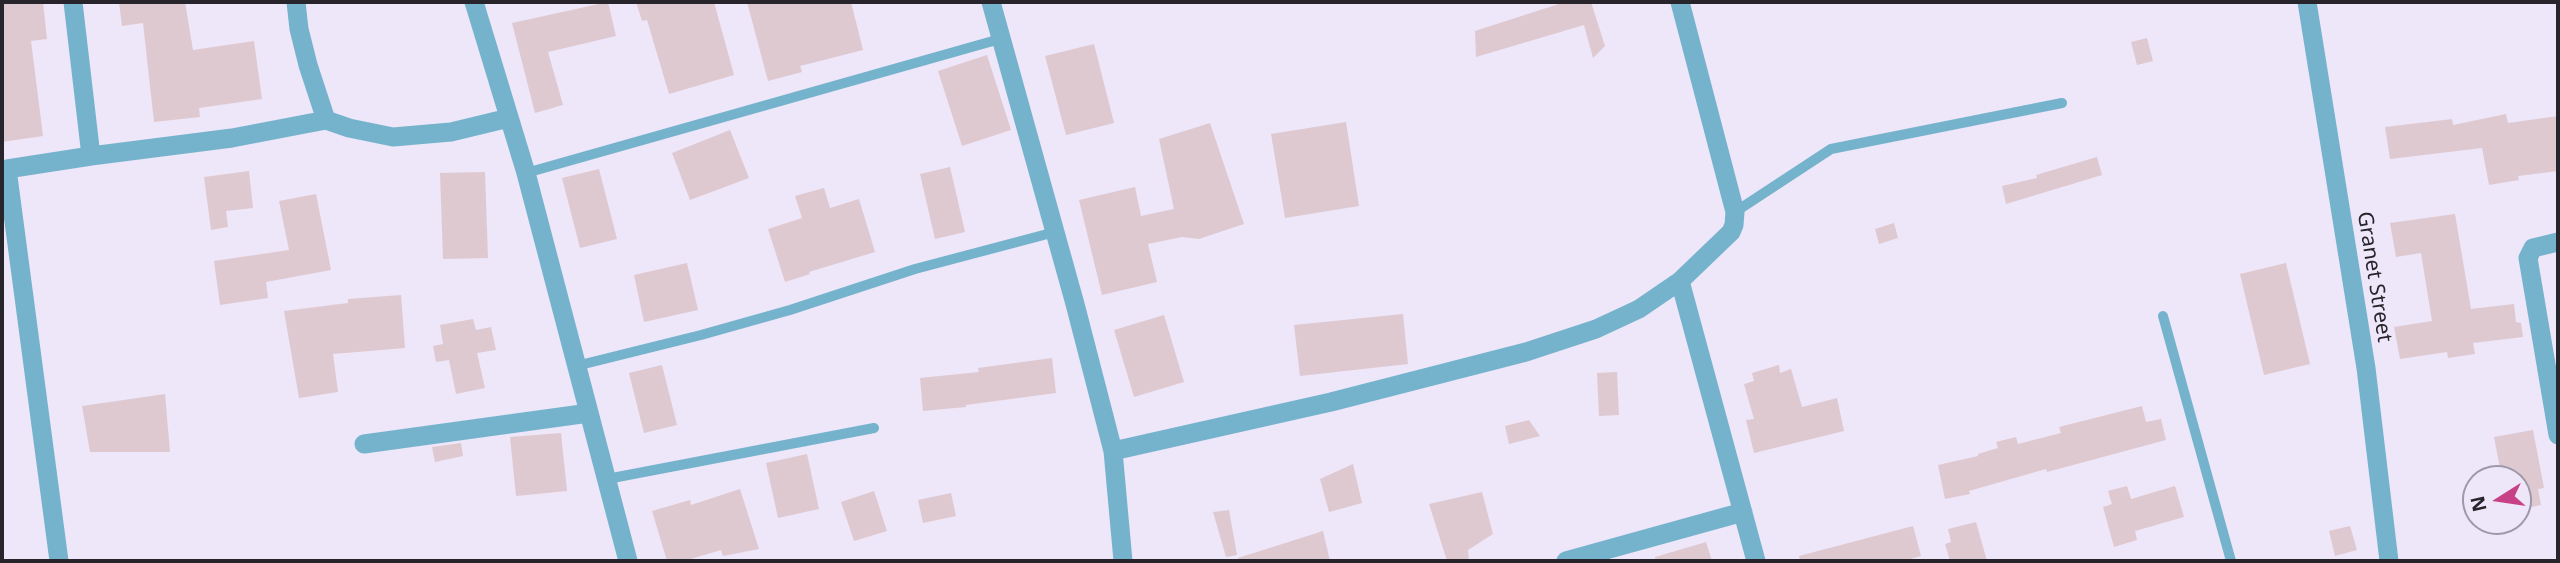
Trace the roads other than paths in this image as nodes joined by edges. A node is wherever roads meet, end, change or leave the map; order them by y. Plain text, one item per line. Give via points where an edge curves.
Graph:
1 (73, 2) edge
2 (296, 2) edge
3 (474, 2) edge
4 (990, 2) edge
5 (1681, 2) edge
6 (2307, 2) edge
7 (1000, 39) junction
8 (2062, 103) dead end
9 (509, 118) junction
10 (326, 120) junction
11 (92, 156) junction
12 (4, 169) edge
13 (526, 173) junction
14 (1735, 212) junction
15 (1055, 232) junction
16 (2558, 242) edge
17 (1680, 282) junction
18 (2163, 316) dead end
19 (575, 366) junction
20 (589, 413) junction
21 (874, 428) dead end
22 (2558, 435) edge
23 (364, 444) dead end
24 (1113, 451) junction
25 (607, 479) junction
26 (1743, 512) junction
27 (59, 561) edge
28 (628, 561) edge
29 (1123, 561) edge
30 (1566, 561) edge
31 (1756, 561) edge
32 (2231, 561) edge
33 (2389, 561) edge

1 - 11 street
2 - 10 street via 302,41
3 - 9 street
4 - 7 street
5 - 14 street
6 - 33 street, Granet Street via 2365,368
7 - 13 lane
7 - 15 street
8 - 14 lane via 1831,149
9 - 10 street via 451,132 393,136
9 - 13 street
10 - 11 street
11 - 12 street
12 - 27 street
13 - 19 street
14 - 17 street via 1731,232
15 - 19 lane via 915,269 701,335
15 - 24 street
16 - 22 street via 2533,248 2528,258
17 - 24 street via 1639,309 1595,329 1526,352
17 - 26 street
18 - 32 lane
19 - 20 street
20 - 23 street
20 - 25 street
21 - 25 lane
24 - 29 street
25 - 28 street
26 - 30 street
26 - 31 street

